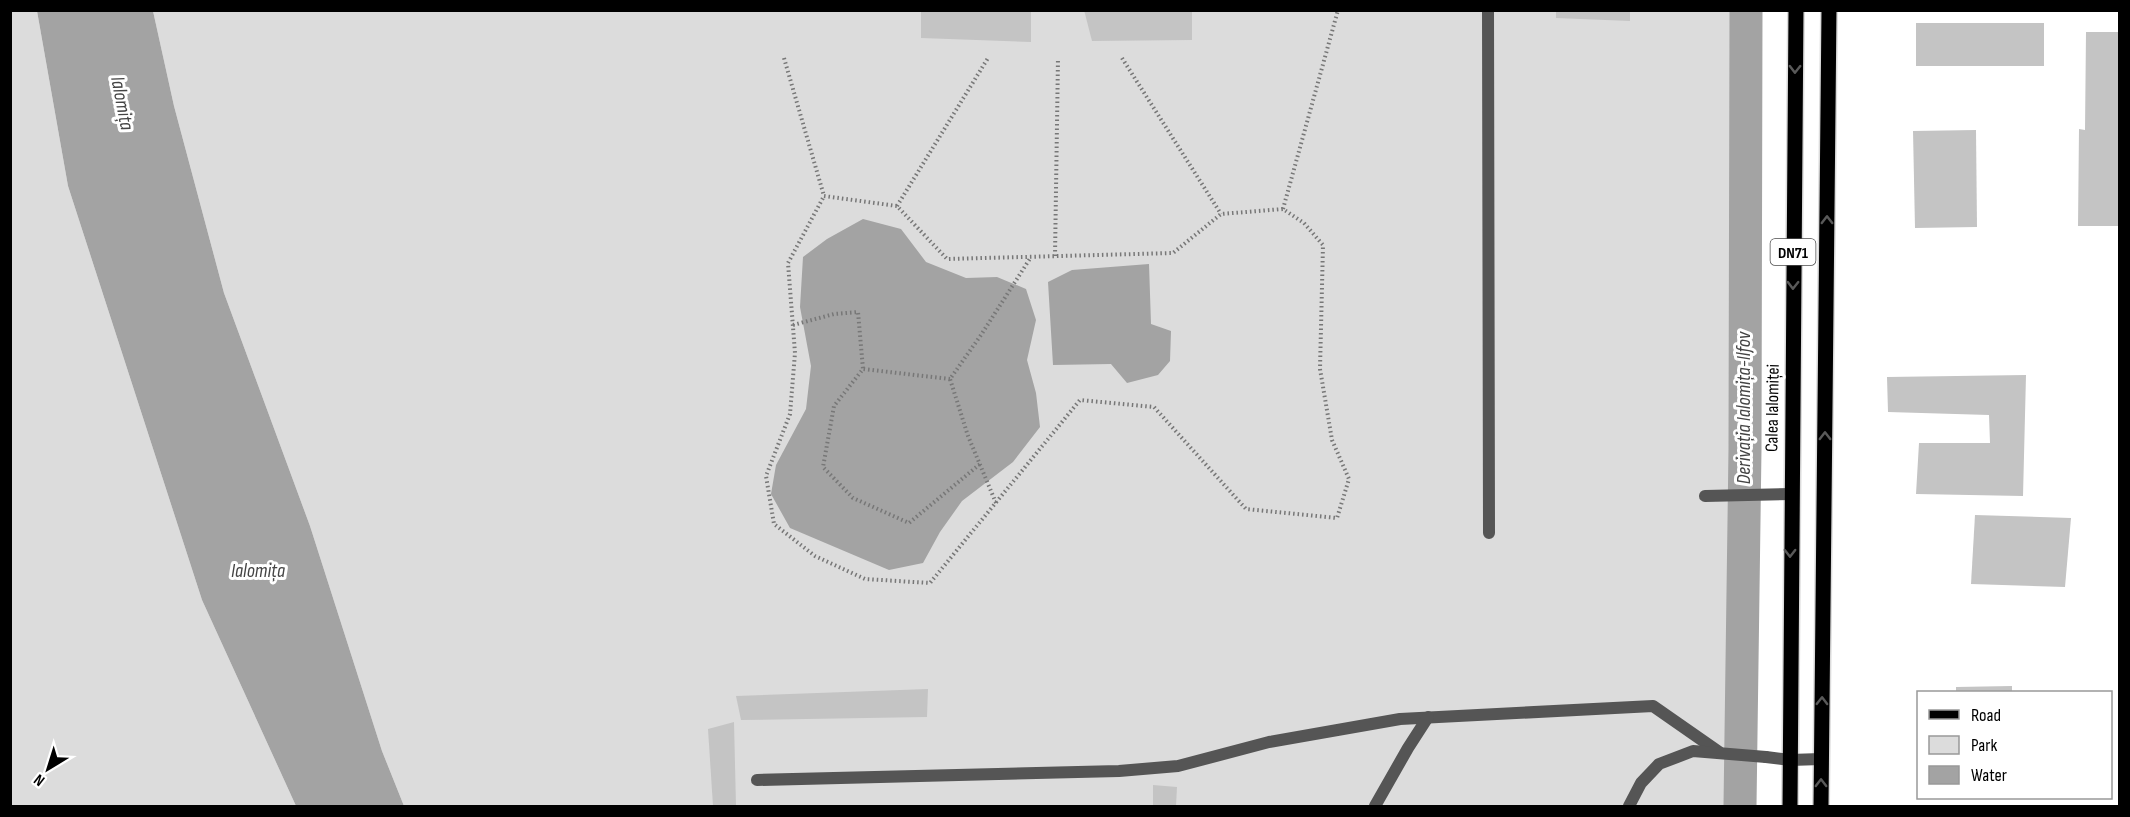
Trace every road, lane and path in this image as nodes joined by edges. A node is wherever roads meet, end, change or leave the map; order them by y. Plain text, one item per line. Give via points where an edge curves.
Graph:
1 (1338, 10) edge
2 (1488, 10) edge
3 (1796, 10) edge
4 (1829, 10) edge
5 (784, 58) dead end
6 (988, 58) dead end
7 (1058, 58) dead end
8 (1122, 58) dead end
9 (824, 196) junction
10 (897, 206) junction
11 (1283, 209) junction
12 (1221, 214) junction
13 (1031, 256) junction
14 (1055, 256) junction
15 (793, 325) junction
16 (863, 369) junction
17 (950, 379) junction
18 (980, 464) junction
19 (1791, 494) junction
20 (1705, 496) dead end
21 (996, 503) junction
22 (1489, 533) dead end
23 (1428, 717) junction
24 (1719, 752) junction
25 (1821, 759) junction
26 (1790, 760) junction
27 (757, 780) dead end
28 (1375, 807) edge
29 (1629, 807) edge
30 (1790, 807) edge
31 (1821, 807) edge

1 - 11 path
2 - 22 street
3 -> 19 main road, Calea Ialomiței / DN71
25 -> 4 main road, DN71
5 - 9 path
6 - 10 path
7 - 14 path
8 - 12 path
9 - 10 path
9 - 15 path via 788,263
10 - 13 path via 947,259
11 - 12 path
11 - 21 path via 1304,223 1323,245 1320,369 1332,440 1349,479 1337,518 1246,509 1154,407 1080,400
12 - 14 path via 1173,253
13 - 14 path
13 - 17 path
15 - 16 path via 858,312
15 - 21 path via 790,414 766,476 774,524 815,556 865,579 930,583
16 - 17 path
16 - 18 path via 834,406 823,467 854,498 909,523
17 - 18 path
18 - 21 path
19 - 20 street
19 -> 26 main road, Calea Ialomiței / DN71
23 - 24 street via 1653,706
23 - 27 street via 1400,718 1269,742 1178,766 1119,771
23 - 28 street
24 - 26 street
24 - 29 street via 1693,751 1659,764 1641,783
25 - 26 street
31 -> 25 main road, DN71
26 - 30 main road, Calea Ialomiței / DN71

